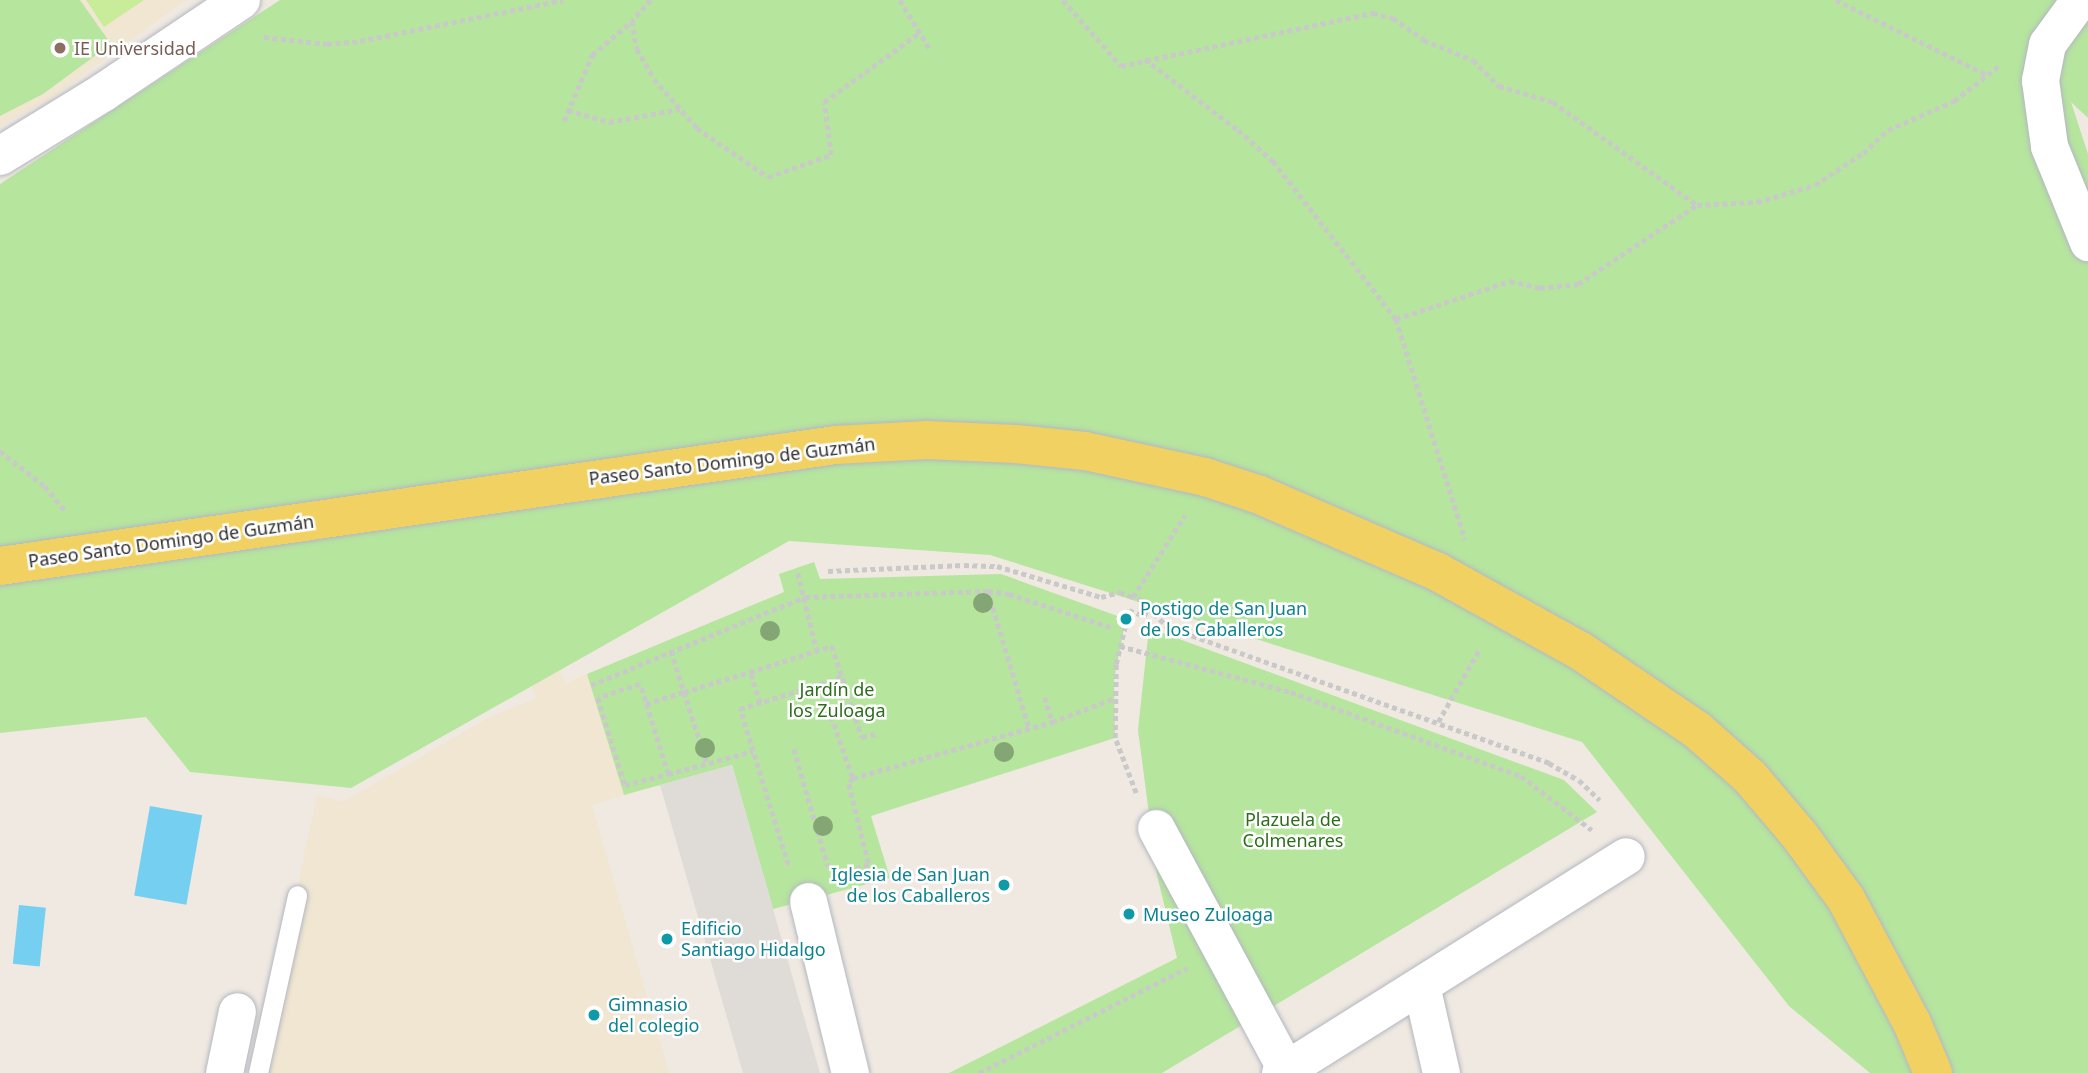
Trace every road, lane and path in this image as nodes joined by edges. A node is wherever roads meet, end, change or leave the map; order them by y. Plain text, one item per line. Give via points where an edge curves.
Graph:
1 (241, 0) edge
2 (563, 0) edge
3 (651, 0) edge
4 (900, 0) edge
5 (1063, 0) edge
6 (1836, 0) edge
7 (2079, 0) edge
8 (632, 21) junction
9 (919, 33) junction
10 (254, 36) dead end
11 (2047, 44) junction
12 (931, 51) dead end
13 (1144, 59) junction
14 (1987, 75) junction
15 (680, 109) junction
16 (568, 110) junction
17 (564, 121) dead end
18 (0, 156) edge
19 (1697, 205) junction
20 (2088, 242) edge
21 (1396, 319) junction
22 (0, 452) edge
23 (1187, 511) dead end
24 (70, 519) dead end
25 (1465, 539) dead end
26 (0, 566) edge
27 (828, 571) dead end
28 (798, 573) dead end
29 (988, 591) junction
30 (806, 597) junction
31 (1133, 597) junction
32 (1148, 607) junction
33 (1113, 628) dead end
34 (1119, 646) junction
35 (1479, 650) dead end
36 (671, 651) junction
37 (817, 651) junction
38 (750, 671) junction
39 (842, 677) junction
40 (820, 684) junction
41 (591, 685) dead end
42 (684, 692) junction
43 (1045, 697) dead end
44 (1113, 699) junction
45 (760, 703) junction
46 (646, 704) junction
47 (1052, 722) junction
48 (1438, 722) junction
49 (1029, 728) junction
50 (876, 734) dead end
51 (793, 749) dead end
52 (753, 751) junction
53 (707, 763) junction
54 (668, 774) junction
55 (853, 778) junction
56 (1600, 800) dead end
57 (1156, 828) joint
58 (1626, 856) joint
59 (297, 895) dead end
60 (808, 901) joint
61 (1222, 950) junction
62 (1421, 985) junction
63 (237, 1012) dead end
64 (1283, 1071) edge
65 (224, 1073) edge
66 (258, 1073) edge
67 (850, 1073) edge
68 (979, 1073) edge
69 (1441, 1073) edge
70 (1933, 1073) edge

1 - 18 street
2 - 10 path via 359,41 327,44
3 - 8 path
4 - 9 path
5 - 13 path via 1121,66
6 - 14 path
7 - 11 street
8 - 15 path via 637,49 654,79
8 - 16 path via 592,55
9 - 12 path
9 - 15 path via 824,102 831,155 768,177 697,128
11 - 14 path via 2005,60
11 - 20 street via 2040,80 2049,146
13 - 19 path via 1373,13 1393,18 1424,40 1474,60 1499,86 1553,102
13 - 21 path via 1273,161
14 - 19 path via 1954,101 1888,130 1815,185 1757,202
15 - 16 path via 609,122
16 - 17 path
19 - 21 path via 1578,284 1541,288 1510,281
21 - 25 path
22 - 24 path via 45,486
23 - 31 path
26 - 70 main road, Paseo Santo Domingo de Guzmán via 836,445 927,440 1016,444 1085,451 1205,477 1261,495 1438,572 1578,650 1697,730 1750,777 1846,899 1912,1023
27 - 31 path via 997,566 1101,597 1120,592
28 - 30 path
29 - 30 path
29 - 33 path
29 - 49 path
30 - 36 path
30 - 37 path
31 - 32 path via 1150,604
32 - 34 path via 1144,616 1129,610
32 - 48 path via 1168,626
34 - 44 path
34 - 58 path via 1291,692 1521,776
35 - 48 path
36 - 41 path
36 - 42 path
37 - 38 path
37 - 39 path via 832,646
38 - 42 path
38 - 45 path
39 - 40 path
39 - 50 path via 862,737
40 - 45 path
40 - 55 path
42 - 46 path
42 - 53 path
43 - 47 path
44 - 47 path
44 - 57 path via 1121,757
45 - 52 path via 740,709
46 - 54 path
46 - 54 path via 640,684 598,698 625,785
47 - 49 path
48 - 56 path via 1565,770
49 - 55 path
51 - 55 path via 831,877 869,865 849,784
52 - 53 path
52 - 60 path via 795,888
53 - 54 path
57 - 61 street
58 - 62 street
59 - 66 lane
60 - 67 street
61 - 64 street
61 - 68 path
62 - 64 street
62 - 69 street
63 - 65 street

